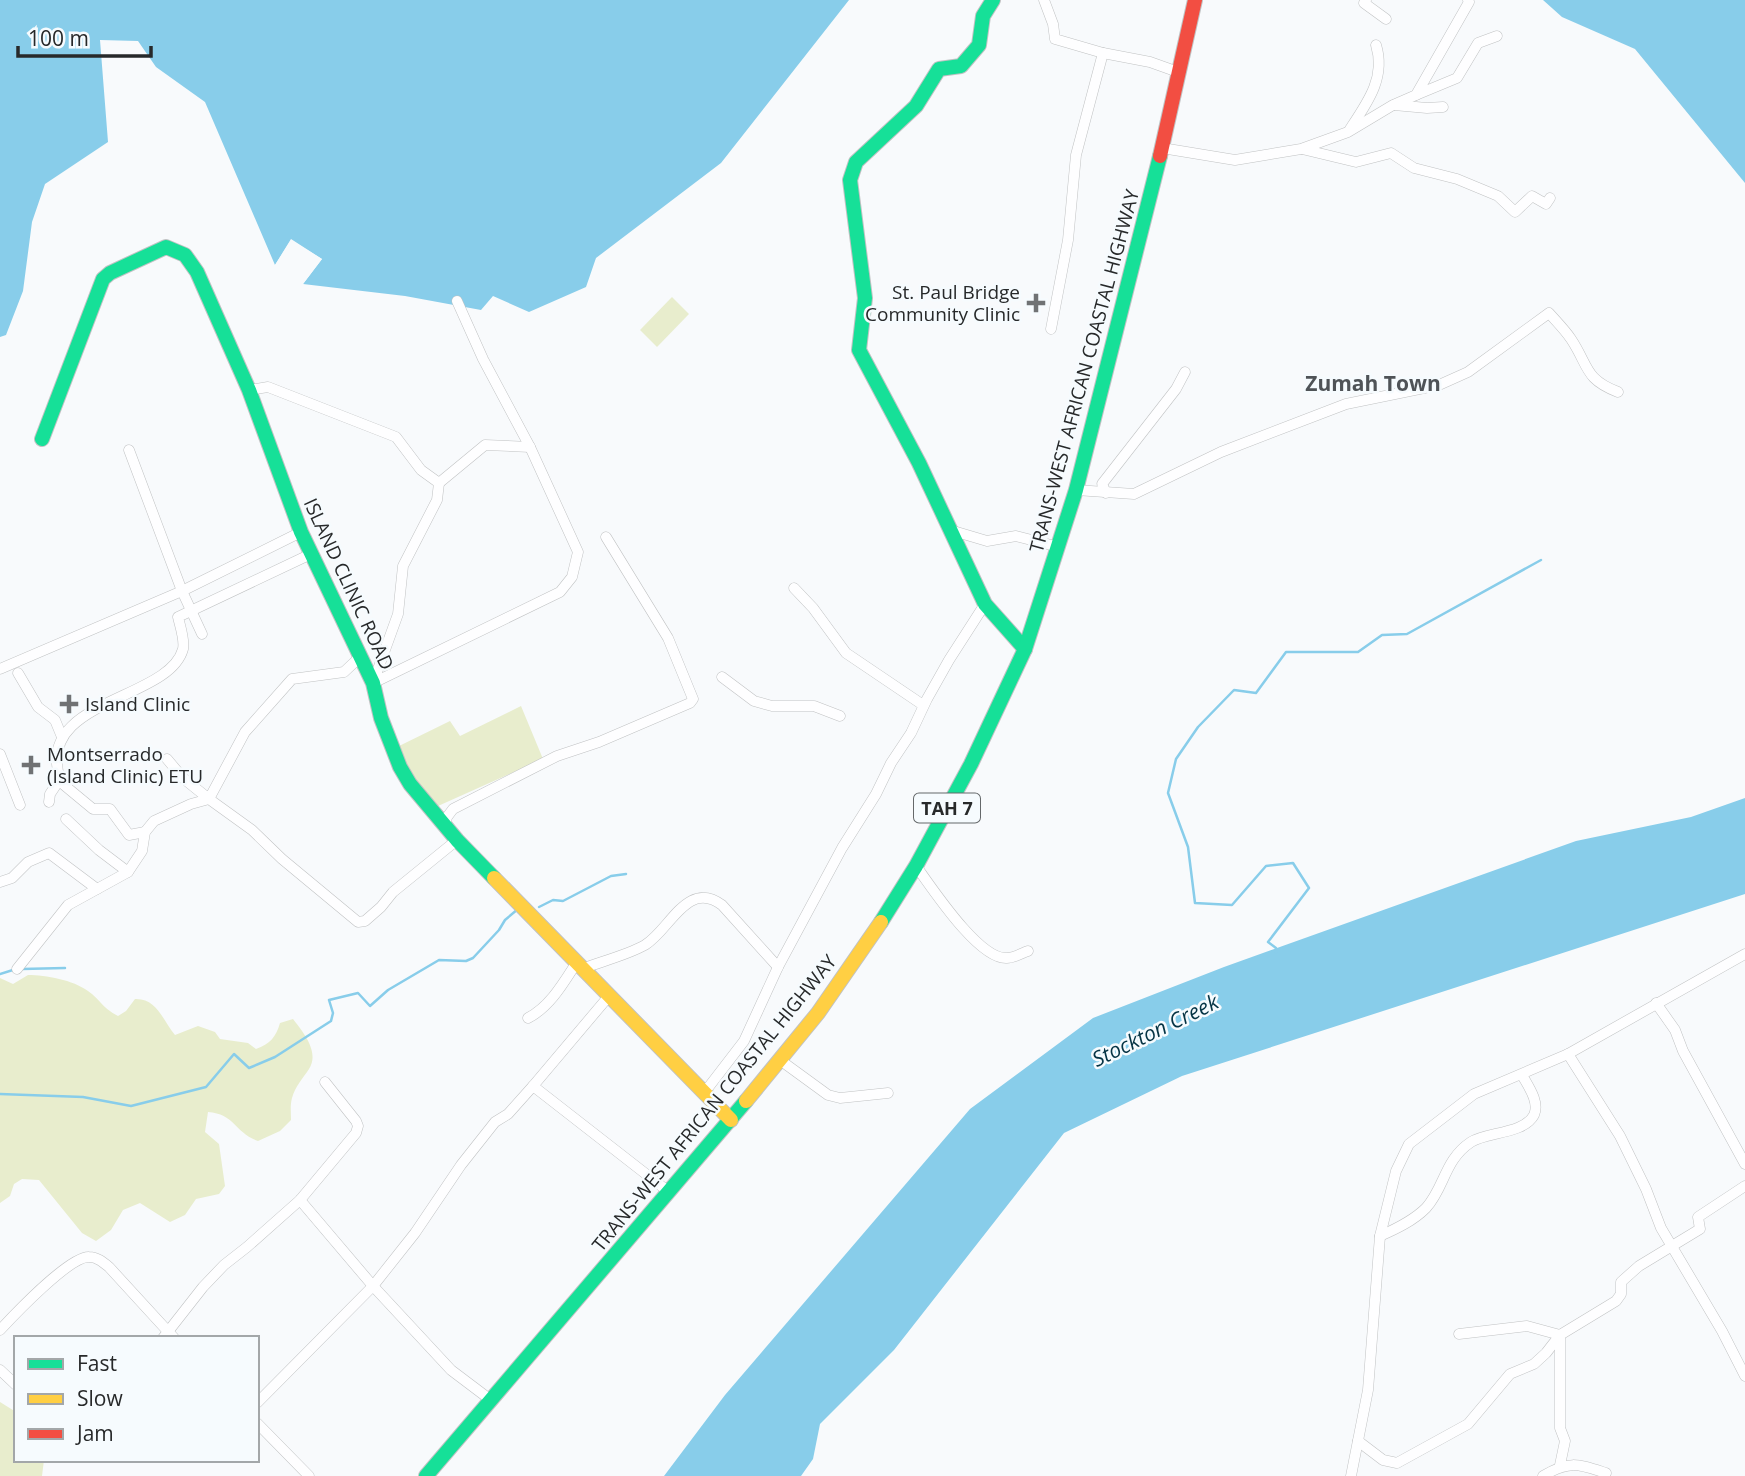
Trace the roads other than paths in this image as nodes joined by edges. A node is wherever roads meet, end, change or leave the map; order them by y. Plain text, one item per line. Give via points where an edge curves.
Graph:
1 (993, 0) edge
2 (1195, 0) edge
3 (1366, 0) edge
4 (1468, 0) edge
5 (1046, 1) edge
6 (1386, 19) dead end
7 (1497, 36) dead end
8 (1376, 44) dead end
9 (1103, 53) junction
10 (1178, 72) junction
11 (1416, 95) junction
12 (1394, 105) junction
13 (1443, 107) dead end
14 (1348, 132) junction
15 (1162, 148) junction
16 (1301, 149) junction
17 (1550, 198) dead end
18 (457, 300) dead end
19 (1051, 329) dead end
20 (1185, 372) dead end
21 (249, 390) junction
22 (1618, 392) dead end
23 (42, 439) dead end
24 (530, 447) junction
25 (129, 450) dead end
26 (439, 483) junction
27 (1076, 490) junction
28 (1106, 493) junction
29 (950, 530) junction
30 (300, 532) junction
31 (606, 537) dead end
32 (1059, 547) junction
33 (311, 554) junction
34 (794, 588) dead end
35 (182, 591) junction
36 (985, 604) junction
37 (191, 611) junction
38 (202, 634) dead end
39 (1025, 649) junction
40 (361, 656) junction
41 (0, 669) edge
42 (18, 673) dead end
43 (722, 677) dead end
44 (373, 683) junction
45 (923, 705) junction
46 (840, 716) dead end
47 (62, 737) junction
48 (0, 754) edge
49 (167, 759) dead end
50 (64, 785) dead end
51 (209, 799) junction
52 (49, 802) dead end
53 (20, 805) dead end
54 (66, 819) dead end
55 (445, 828) junction
56 (145, 832) junction
57 (457, 840) junction
58 (916, 866) junction
59 (128, 872) junction
60 (0, 876) edge
61 (12, 878) junction
62 (0, 882) edge
63 (97, 889) junction
64 (1028, 951) dead end
65 (1745, 954) edge
66 (580, 965) junction
67 (778, 967) junction
68 (17, 969) dead end
69 (609, 996) junction
70 (1657, 1003) junction
71 (528, 1018) dead end
72 (1568, 1054) junction
73 (780, 1060) junction
74 (1522, 1075) junction
75 (325, 1082) dead end
76 (533, 1086) junction
77 (704, 1093) junction
78 (888, 1093) dead end
79 (731, 1120) junction
80 (1745, 1164) edge
81 (1745, 1186) edge
82 (669, 1192) junction
83 (300, 1200) junction
84 (1380, 1236) junction
85 (1671, 1245) junction
86 (373, 1286) junction
87 (0, 1330) edge
88 (1459, 1334) dead end
89 (1559, 1335) junction
90 (168, 1336) edge
91 (0, 1370) edge
92 (1745, 1376) edge
93 (14, 1383) edge
94 (259, 1401) edge
95 (492, 1401) junction
96 (259, 1425) edge
97 (1358, 1441) junction
98 (1560, 1465) junction
99 (1606, 1474) dead end
100 (309, 1476) edge
101 (426, 1476) edge
102 (1351, 1476) edge
103 (1543, 1476) edge

1 - 29 main road via 983,16 979,45 961,65 939,69 916,106 856,163 850,180 865,298 859,350
2 - 10 main road, TRANS-WEST AFRICAN COASTAL HIGHWAY / TAH 7
3 - 6 street via 1364,3
4 - 11 street
5 - 9 street via 1055,38
7 - 11 street via 1478,43 1457,78
8 - 14 street via 1378,80
9 - 10 street
9 - 19 street via 1076,155 1068,240
10 - 15 main road, TRANS-WEST AFRICAN COASTAL HIGHWAY / TAH 7
11 - 12 street
12 - 13 street
12 - 14 street
14 - 16 street
15 - 16 street via 1235,160
15 - 27 main road, TRANS-WEST AFRICAN COASTAL HIGHWAY / TAH 7
16 - 17 street via 1356,162 1391,153 1414,168 1498,196 1515,212 1532,196 1546,204
18 - 24 street
20 - 28 street via 1102,484
21 - 23 main road, ISLAND CLINIC ROAD via 189,258 166,247 103,279
21 - 26 street via 268,387 396,437 421,470
21 - 30 main road, ISLAND CLINIC ROAD
22 - 28 street via 1590,376 1572,340 1549,313 1468,372 1439,384 1346,404 1221,452 1135,494
24 - 26 street via 485,445
24 - 44 street via 578,552 572,577 560,592
25 - 35 street
26 - 44 street via 437,500 403,566 398,614
27 - 28 street
27 - 32 main road, TRANS-WEST AFRICAN COASTAL HIGHWAY / TAH 7
29 - 32 street via 987,541 1016,536
29 - 36 main road
30 - 33 main road, ISLAND CLINIC ROAD
30 - 35 street
31 - 55 street via 667,638 694,699 640,726 556,756 453,808
32 - 39 main road, TRANS-WEST AFRICAN COASTAL HIGHWAY / TAH 7
33 - 37 street
33 - 40 main road, ISLAND CLINIC ROAD
34 - 45 street via 846,653
35 - 37 street
35 - 41 street
36 - 39 main road
36 - 45 street
37 - 38 street
37 - 47 street via 178,617 184,647 169,669 98,707
39 - 58 main road, TRANS-WEST AFRICAN COASTAL HIGHWAY / TAH 7
40 - 44 main road, ISLAND CLINIC ROAD
40 - 51 street via 344,672 292,679 245,732
42 - 47 street via 38,706 55,720
43 - 46 street via 754,701 814,706
44 - 55 main road, ISLAND CLINIC ROAD via 400,767
45 - 67 street
47 - 52 street via 55,765 60,779
48 - 53 street
49 - 51 street
50 - 56 street via 93,809 110,809 129,835
51 - 56 street via 155,821
51 - 57 street via 358,922 365,921
54 - 59 street
55 - 57 main road, ISLAND CLINIC ROAD
56 - 59 street via 142,851
57 - 66 main road, ISLAND CLINIC ROAD
58 - 64 street via 972,940 1006,959
58 - 73 main road, TRANS-WEST AFRICAN COASTAL HIGHWAY / TAH 7 via 852,966
59 - 63 street
60 - 61 street
61 - 62 street
61 - 63 street via 29,862 49,853
63 - 68 street via 68,905
65 - 70 street
66 - 67 street via 646,944 682,907 699,897 711,897
66 - 69 main road, ISLAND CLINIC ROAD
66 - 71 street via 538,1013
67 - 77 street via 744,1041
69 - 76 street
69 - 77 main road, ISLAND CLINIC ROAD
70 - 72 street
70 - 80 street
72 - 74 street
72 - 85 street via 1620,1136
73 - 78 street via 828,1095
73 - 79 main road, TRANS-WEST AFRICAN COASTAL HIGHWAY / TAH 7
74 - 84 street via 1474,1094 1409,1144 1396,1171
74 - 84 street via 1534,1099 1532,1118 1473,1141 1450,1162 1426,1208
75 - 83 street via 358,1126
76 - 82 street
76 - 86 street via 495,1122
77 - 79 main road, ISLAND CLINIC ROAD
79 - 82 main road, TRANS-WEST AFRICAN COASTAL HIGHWAY / TAH 7
81 - 85 street via 1698,1217 1700,1229
82 - 95 main road, TRANS-WEST AFRICAN COASTAL HIGHWAY / TAH 7
83 - 86 street
83 - 90 street via 223,1265
84 - 97 street via 1368,1390
85 - 89 street via 1621,1282 1616,1301
85 - 92 street
86 - 94 street
86 - 95 street via 451,1370
87 - 90 street via 69,1266 89,1257 109,1267
88 - 89 street via 1527,1326
89 - 97 street via 1534,1364 1510,1374 1474,1419 1404,1460 1389,1462
89 - 98 street via 1564,1441
91 - 93 street
95 - 101 main road, TRANS-WEST AFRICAN COASTAL HIGHWAY / TAH 7
96 - 100 street
97 - 102 street
98 - 99 street
98 - 103 street

